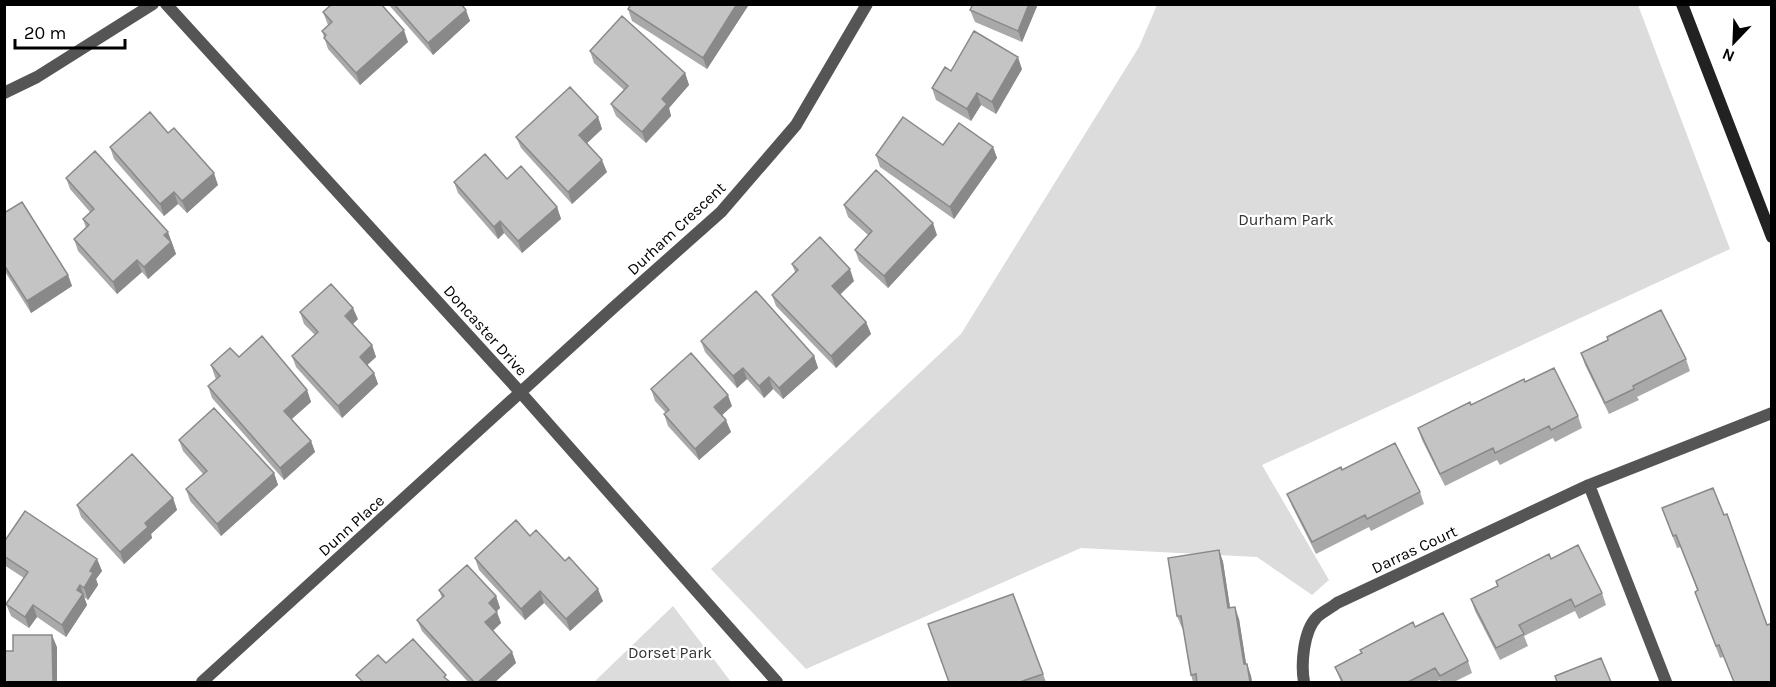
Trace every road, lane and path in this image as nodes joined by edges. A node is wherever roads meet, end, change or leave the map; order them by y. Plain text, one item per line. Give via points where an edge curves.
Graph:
1 (153, 4) edge
2 (166, 4) edge
3 (867, 4) edge
4 (1682, 4) edge
5 (4, 93) edge
6 (1772, 237) edge
7 (521, 393) junction
8 (1772, 412) edge
9 (1589, 485) junction
10 (202, 682) edge
11 (777, 682) edge
12 (1304, 682) edge
13 (1666, 682) edge

1 - 5 street via 37,77
2 - 7 street, Doncaster Drive
3 - 7 street, Durham Crescent via 796,125 721,212
4 - 6 main road
7 - 10 street, Dunn Place
7 - 11 street, Doncaster Drive
8 - 9 street, Darras Court
9 - 12 street, Darras Court via 1337,603 1316,618 1305,643
9 - 13 street

